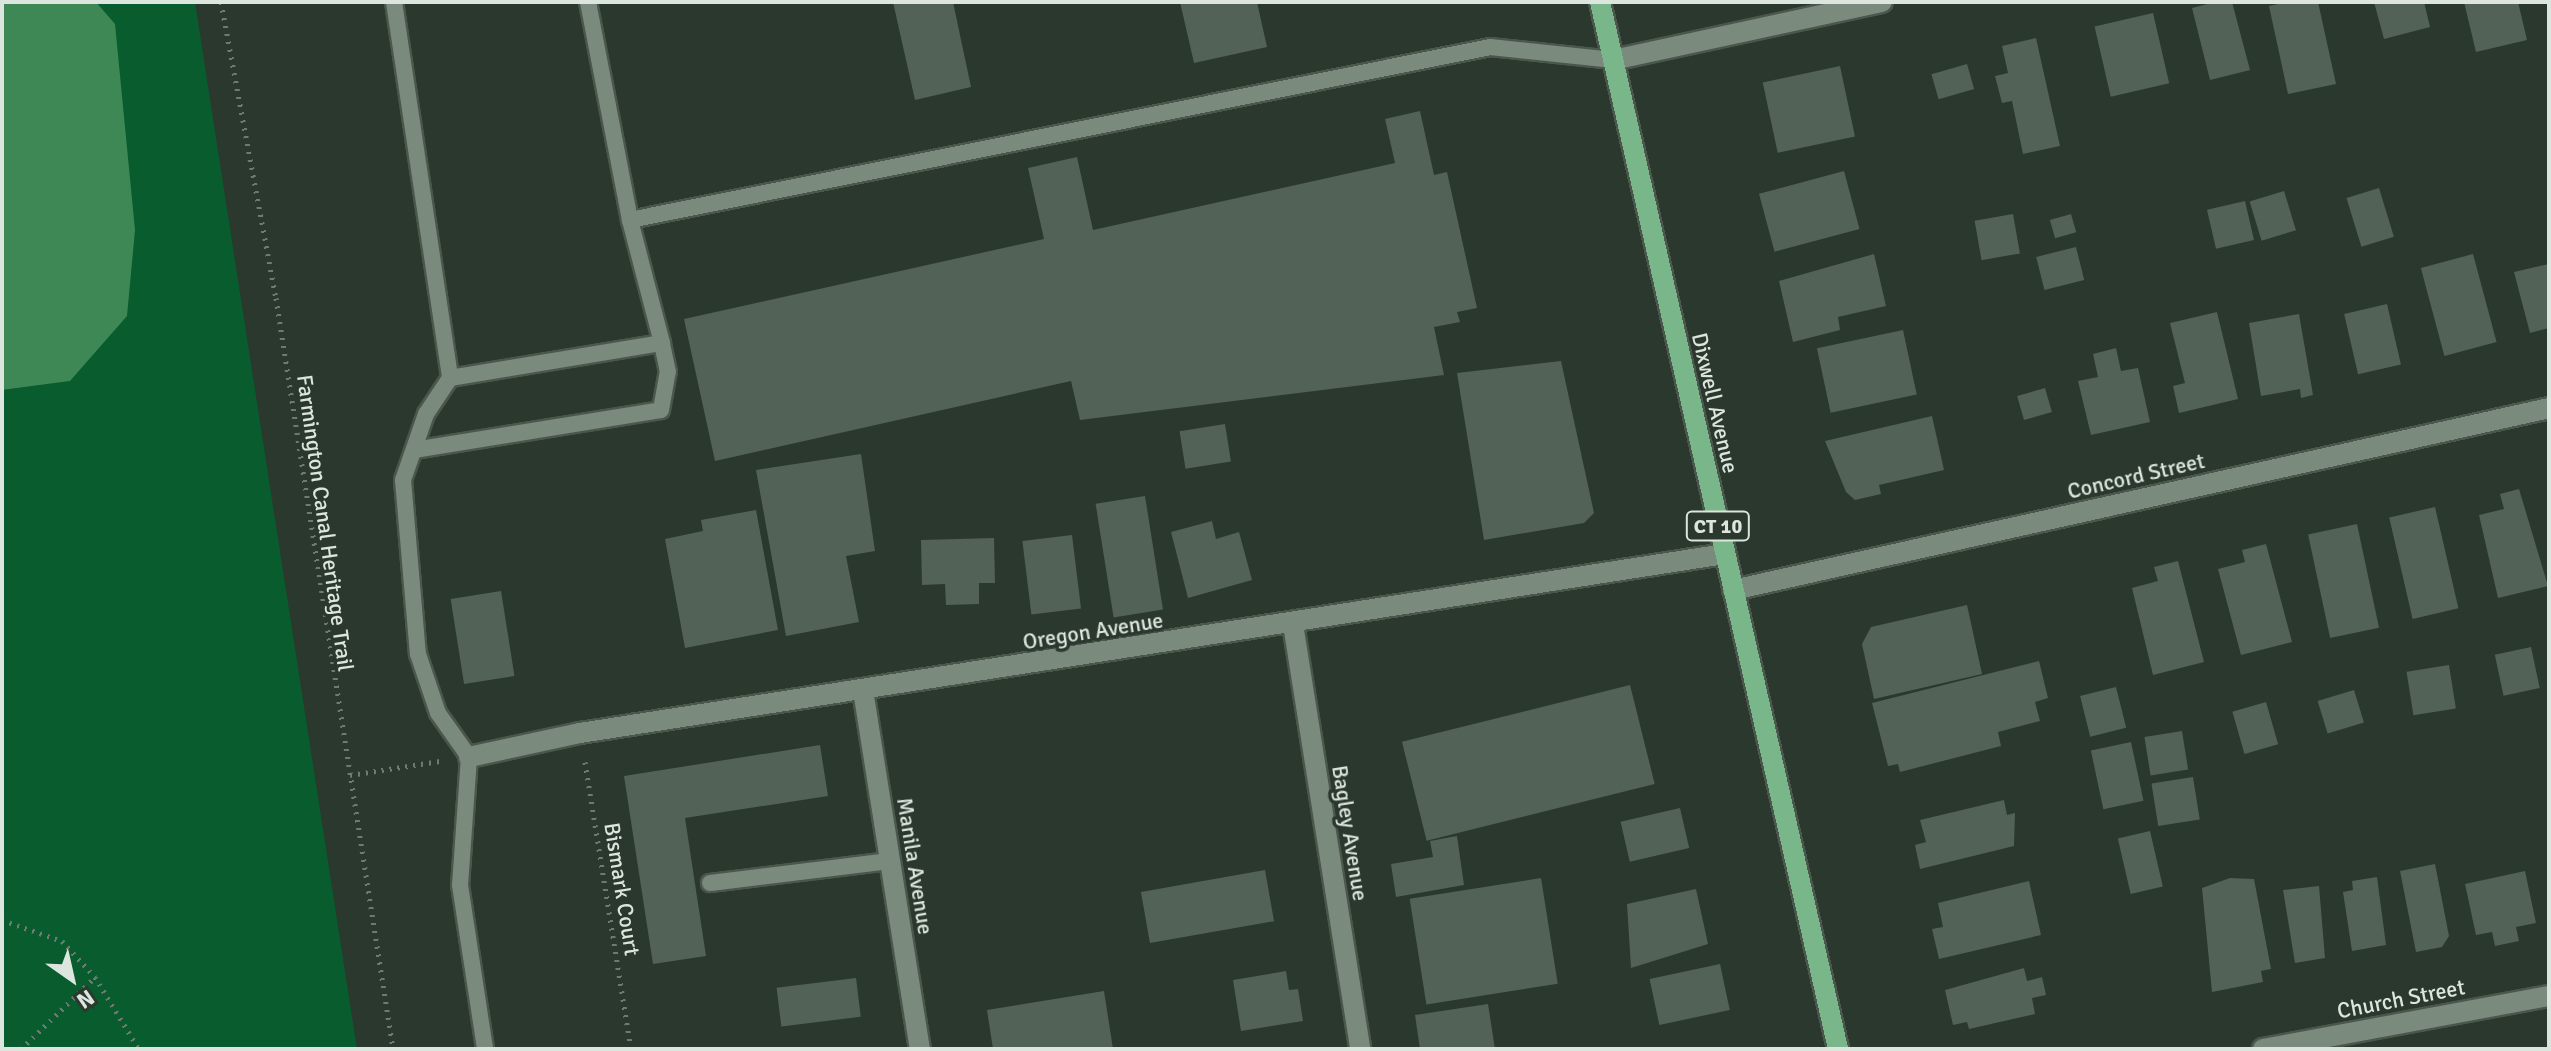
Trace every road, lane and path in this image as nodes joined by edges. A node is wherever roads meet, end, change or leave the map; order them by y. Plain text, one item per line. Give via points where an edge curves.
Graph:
1 (221, 2) edge
2 (394, 2) edge
3 (588, 2) edge
4 (1600, 2) edge
5 (1882, 2) edge
6 (1613, 60) junction
7 (630, 220) junction
8 (662, 343) junction
9 (450, 378) junction
10 (2549, 408) edge
11 (414, 450) junction
12 (1725, 554) junction
13 (1733, 590) junction
14 (1293, 624) junction
15 (863, 690) junction
16 (580, 733) junction
17 (469, 757) junction
18 (350, 775) junction
19 (890, 861) junction
20 (710, 883) dead end
21 (2, 920) edge
22 (95, 977) junction
23 (2549, 996) edge
24 (2305, 1045) edge
25 (21, 1049) edge
26 (139, 1049) edge
27 (393, 1049) edge
28 (485, 1049) edge
29 (631, 1049) edge
30 (920, 1049) edge
31 (1360, 1049) edge
32 (1838, 1049) edge
33 (2263, 1049) edge

1 - 18 path, Farmington Canal Heritage Trail via 276,298
2 - 9 lane
3 - 7 lane
4 - 6 main road, Dixwell Avenue / CT 10
5 - 6 street
6 - 7 lane via 1490,47
6 - 12 main road, Dixwell Avenue / CT 10
7 - 8 lane
8 - 9 lane
8 - 11 lane via 668,372 661,410
9 - 11 lane
10 - 13 street, Concord Street
11 - 17 lane via 403,480 418,654 438,713
12 - 13 main road, Dixwell Avenue / CT 10
12 - 14 street, Oregon Avenue
13 - 32 main road, Dixwell Avenue / CT 10
14 - 15 street, Oregon Avenue
14 - 31 street, Bagley Avenue
15 - 16 street, Oregon Avenue
15 - 19 street, Manila Avenue
16 - 17 street, Oregon Avenue
16 - 29 path, Bismark Court
17 - 18 path
17 - 28 lane via 460,885
18 - 27 path, Farmington Canal Heritage Trail
19 - 20 lane
19 - 30 street, Manila Avenue
21 - 22 path via 62,941
22 - 25 path
22 - 26 path
23 - 24 street, Church Street
24 - 33 street, Church Street

